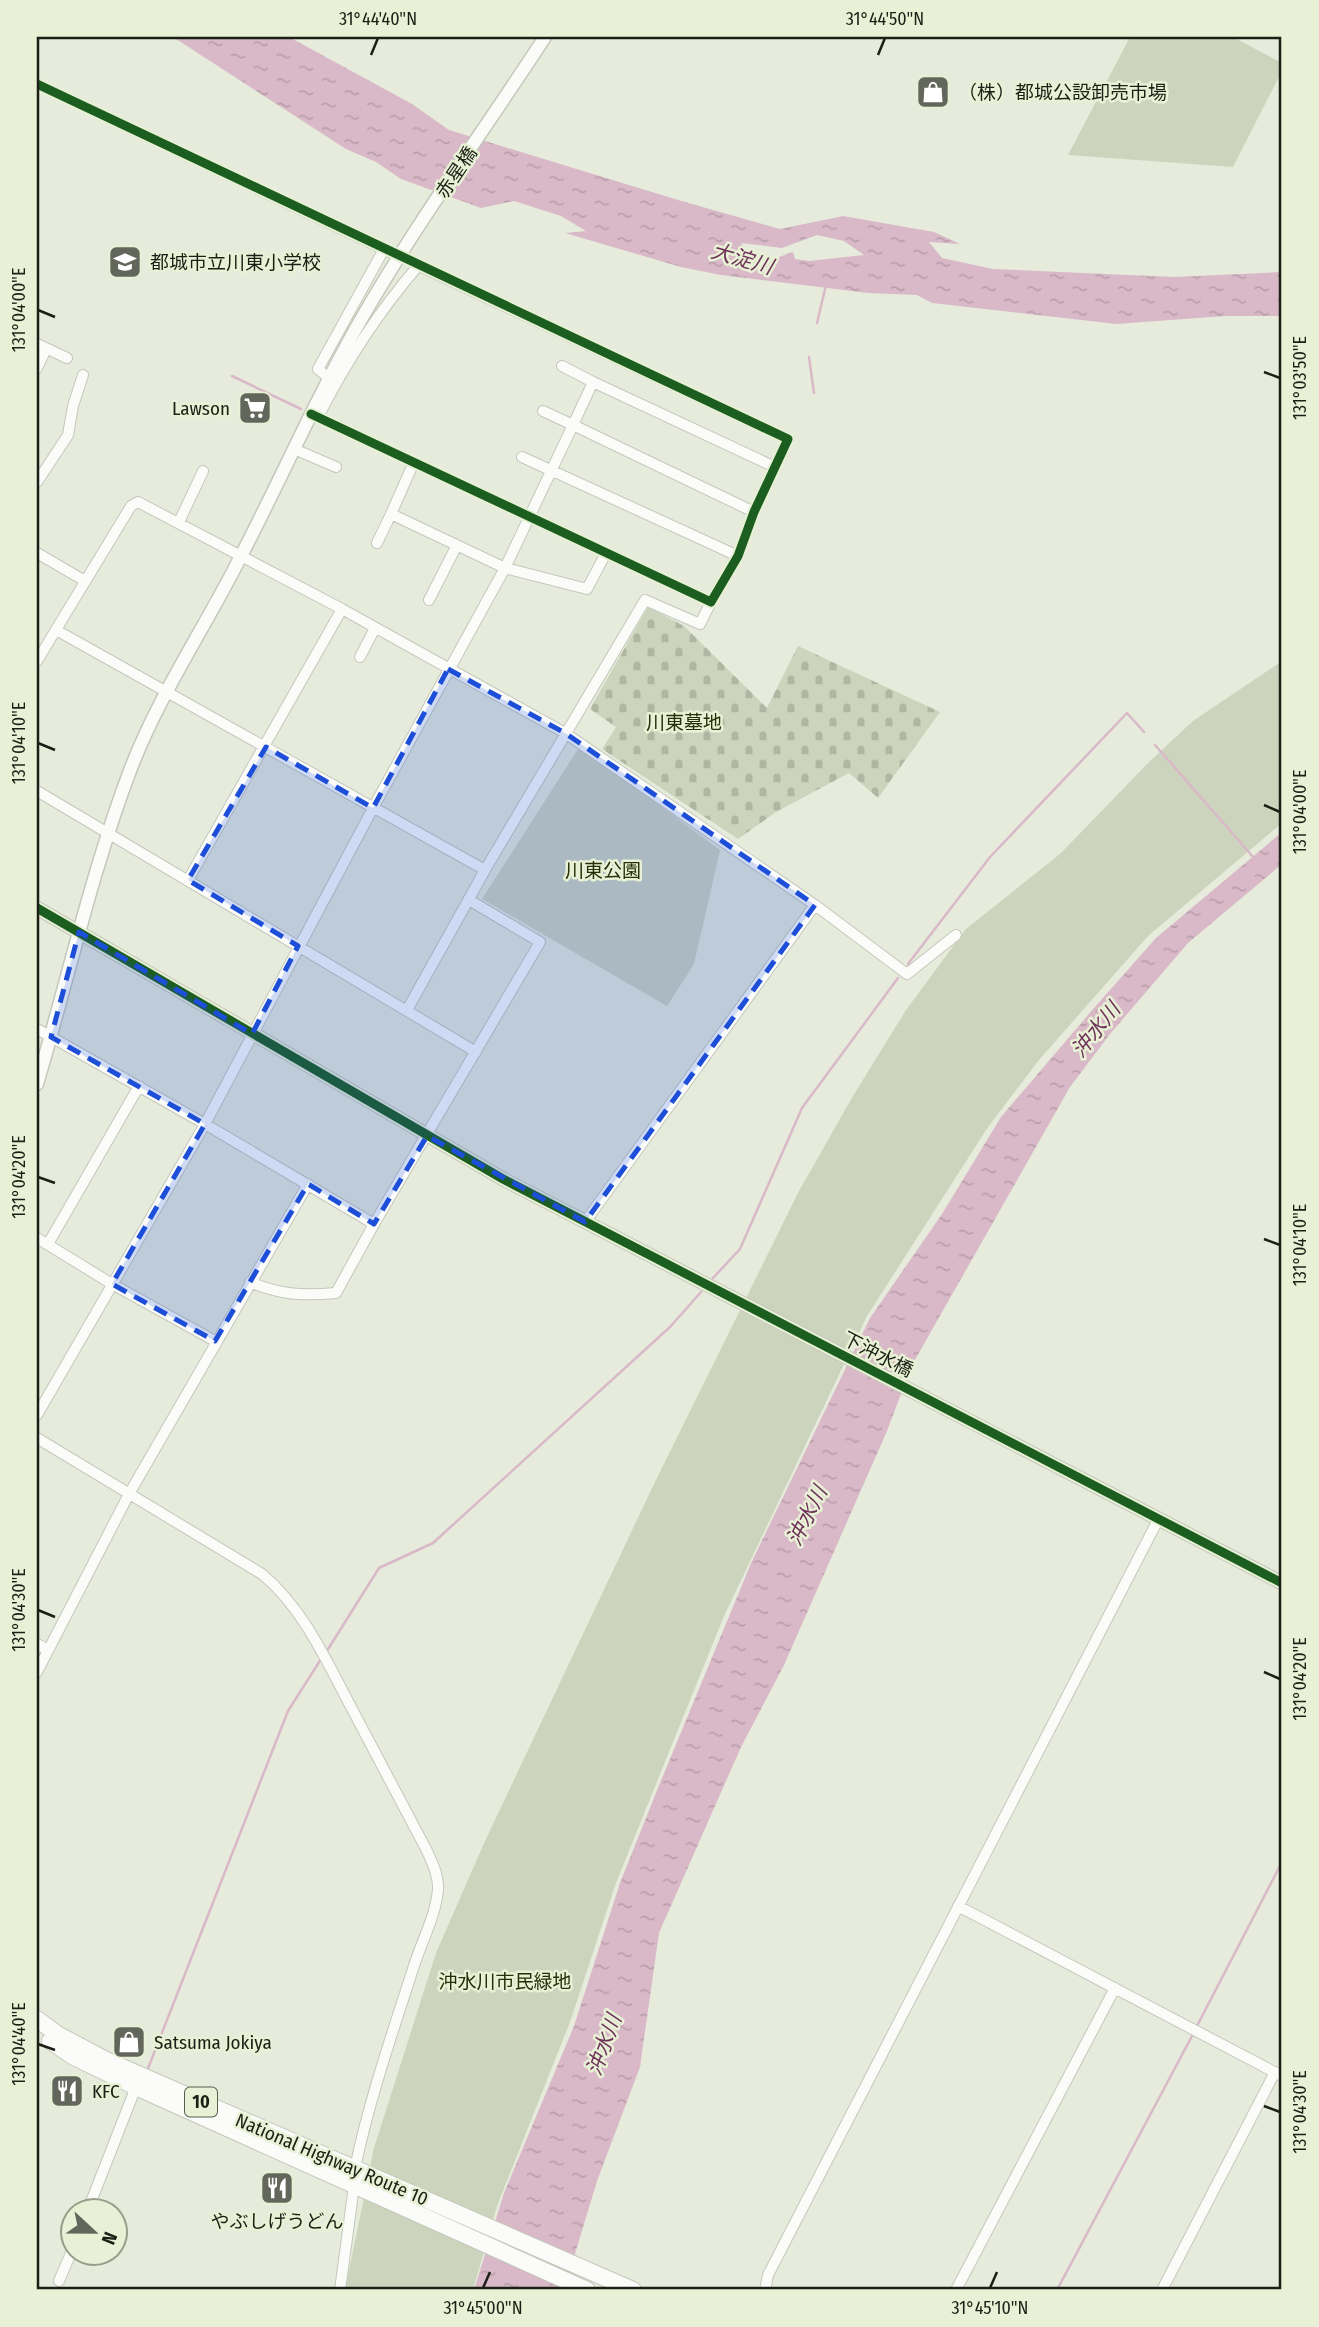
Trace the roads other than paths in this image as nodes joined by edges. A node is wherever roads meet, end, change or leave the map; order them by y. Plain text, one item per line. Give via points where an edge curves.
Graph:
1 (545, 37) edge
2 (37, 84) edge
3 (41, 347) edge
4 (67, 358) dead end
5 (562, 366) dead end
6 (37, 368) edge
7 (83, 375) dead end
8 (330, 379) junction
9 (593, 382) junction
10 (543, 411) dead end
11 (314, 416) junction
12 (572, 425) junction
13 (294, 449) junction
14 (522, 457) dead end
15 (414, 462) junction
16 (336, 467) dead end
17 (775, 467) junction
18 (203, 471) dead end
19 (552, 471) junction
20 (37, 482) edge
21 (754, 512) junction
22 (391, 514) junction
23 (531, 517) junction
24 (178, 522) junction
25 (377, 543) dead end
26 (457, 545) junction
27 (37, 553) edge
28 (606, 553) junction
29 (242, 556) junction
30 (738, 556) junction
31 (505, 568) junction
32 (85, 581) junction
33 (429, 600) dead end
34 (711, 602) junction
35 (342, 609) junction
36 (375, 628) junction
37 (56, 629) junction
38 (360, 657) dead end
39 (37, 661) edge
40 (448, 670) junction
41 (167, 691) junction
42 (565, 733) junction
43 (266, 747) junction
44 (37, 792) edge
45 (373, 808) junction
46 (109, 835) junction
47 (485, 870) junction
48 (188, 880) junction
49 (469, 900) junction
50 (815, 905) junction
51 (37, 908) edge
52 (79, 932) junction
53 (956, 935) dead end
54 (298, 946) junction
55 (407, 1010) junction
56 (37, 1029) edge
57 (252, 1034) junction
58 (51, 1037) junction
59 (476, 1052) junction
60 (37, 1084) edge
61 (139, 1086) junction
62 (205, 1124) junction
63 (427, 1136) junction
64 (308, 1184) junction
65 (584, 1222) junction
66 (374, 1224) junction
67 (37, 1238) edge
68 (48, 1244) junction
69 (250, 1282) junction
70 (112, 1284) junction
71 (215, 1341) junction
72 (37, 1415) edge
73 (37, 1438) edge
74 (129, 1494) junction
75 (1159, 1518) junction
76 (1282, 1583) edge
77 (37, 1644) edge
78 (48, 1650) junction
79 (37, 1672) edge
80 (958, 1906) junction
81 (1115, 1988) junction
82 (37, 2019) edge
83 (37, 2032) edge
84 (1279, 2074) edge
85 (136, 2087) junction
86 (355, 2168) junction
87 (364, 2184) junction
88 (92, 2198) edge
89 (65, 2268) edge
90 (60, 2281) dead end
91 (628, 2288) edge
92 (340, 2290) edge
93 (587, 2290) edge
94 (765, 2290) edge
95 (956, 2290) edge
96 (1163, 2290) edge

1 - 8 street, 赤星橋 via 408,244
2 - 8 street via 387,250 317,369
3 - 4 street
3 - 6 street
5 - 9 street
7 - 20 street via 68,435
8 - 11 street, 赤星橋
9 - 12 street
9 - 17 street
10 - 12 street
11 - 13 street, 赤星橋
11 - 15 street
11 - 17 street via 416,264 788,439
12 - 19 street
12 - 21 street
13 - 16 street
13 - 29 street, 赤星橋
14 - 19 street
15 - 22 street
15 - 23 street
17 - 21 street
18 - 24 street
19 - 23 street
19 - 30 street
21 - 30 street
22 - 25 street
22 - 26 street
23 - 28 street
23 - 31 street
24 - 29 street
24 - 32 street via 138,502 131,506
26 - 31 street
26 - 33 street
27 - 32 street
28 - 31 street via 587,589
28 - 34 street
29 - 35 street
29 - 41 street, 赤星橋
30 - 34 street
31 - 40 street
32 - 37 street
34 - 42 street via 700,624 645,600
35 - 36 street
35 - 43 street
36 - 38 street
36 - 40 street
37 - 39 street
37 - 41 street
40 - 42 street
40 - 45 street
41 - 43 street
41 - 46 street, 赤星橋 via 131,768
42 - 47 street
42 - 50 street
43 - 45 street
43 - 48 street
44 - 46 street
45 - 47 street
45 - 54 street
46 - 48 street
46 - 52 street, 赤星橋
47 - 49 street
48 - 54 street
49 - 55 street
49 - 59 street via 540,942
50 - 53 street via 907,974
50 - 65 street
51 - 52 street, 下沖水橋
52 - 57 street, 下沖水橋
52 - 58 street, 赤星橋
54 - 55 street
54 - 57 street
55 - 59 street
56 - 58 street
57 - 62 street
57 - 63 street, 下沖水橋
58 - 60 street, 赤星橋
58 - 61 street
59 - 63 street
61 - 62 street
61 - 68 street
62 - 64 street
62 - 70 street
63 - 65 street, 下沖水橋
63 - 66 street
64 - 66 street
64 - 69 street
65 - 75 street, 下沖水橋
66 - 69 street via 336,1293 274,1292
67 - 68 street
68 - 70 street
69 - 71 street
70 - 71 street
70 - 72 street
71 - 74 street
73 - 74 street
74 - 78 street
74 - 86 street via 280,1589 327,1661 435,1869 434,1913 367,2112
75 - 76 street, 下沖水橋
75 - 80 street
77 - 78 street
78 - 79 street
80 - 81 street
80 - 94 street via 768,2275
81 - 84 street
81 - 95 street
82 - 86 highway, National Highway Route 10 / 10 via 106,2060
83 - 85 highway, National Highway Route 10 / 10 via 74,2057
84 - 96 street
85 - 87 highway, National Highway Route 10 / 10
85 - 88 street
86 - 87 highway, National Highway Route 10 / 10
87 - 91 highway, National Highway Route 10 / 10
87 - 92 street
87 - 93 highway, National Highway Route 10 / 10
89 - 90 street

